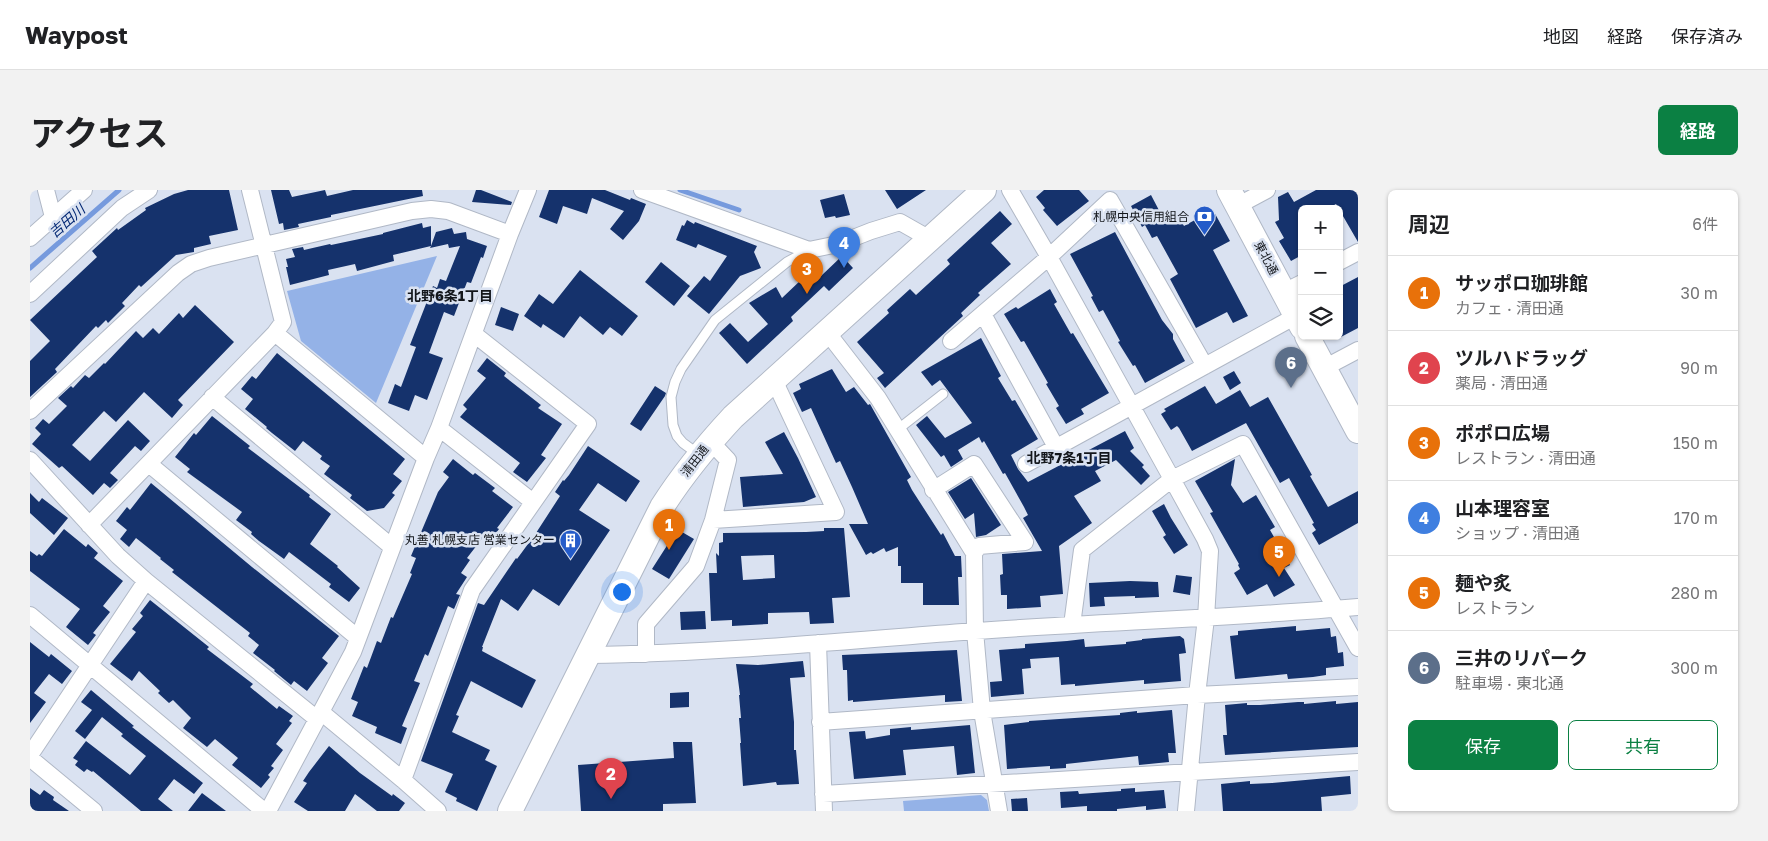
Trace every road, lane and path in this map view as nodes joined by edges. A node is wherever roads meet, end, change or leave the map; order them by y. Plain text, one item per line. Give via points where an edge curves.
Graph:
1 (46, 190) edge
2 (84, 190) edge
3 (149, 190) edge
4 (250, 190) edge
5 (528, 190) edge
6 (642, 190) edge
7 (1010, 190) edge
8 (1267, 190) edge
9 (981, 191) edge
10 (1233, 198) edge
11 (53, 217) junction
12 (510, 234) junction
13 (30, 238) edge
14 (930, 239) junction
15 (263, 246) junction
16 (809, 250) junction
17 (1358, 252) edge
18 (1049, 257) junction
19 (1343, 260) edge
20 (1293, 288) edge
21 (30, 294) edge
22 (1298, 312) edge
23 (983, 314) junction
24 (1298, 327) edge
25 (827, 332) junction
26 (275, 333) junction
27 (474, 334) junction
28 (1309, 340) edge
29 (951, 341) dead end
30 (1358, 350) edge
31 (1205, 366) junction
32 (1324, 368) junction
33 (774, 380) junction
34 (943, 394) dead end
35 (212, 397) junction
36 (1132, 406) junction
37 (30, 411) edge
38 (1354, 415) edge
39 (439, 428) junction
40 (897, 430) junction
41 (1056, 447) junction
42 (705, 448) junction
43 (426, 458) junction
44 (30, 460) edge
45 (149, 464) junction
46 (1026, 464) dead end
47 (1172, 479) junction
48 (934, 490) junction
49 (533, 502) junction
50 (713, 520) junction
51 (89, 525) junction
52 (392, 547) junction
53 (974, 553) junction
54 (146, 581) junction
55 (1358, 607) edge
56 (1336, 609) junction
57 (30, 615) edge
58 (1206, 618) junction
59 (1072, 624) junction
60 (975, 631) junction
61 (358, 638) junction
62 (818, 643) junction
63 (1358, 648) edge
64 (646, 654) junction
65 (588, 655) junction
66 (90, 664) junction
67 (1358, 687) edge
68 (1197, 695) junction
69 (982, 711) junction
70 (319, 716) junction
71 (820, 722) junction
72 (30, 757) edge
73 (1358, 762) edge
74 (1190, 772) junction
75 (403, 780) junction
76 (995, 785) junction
77 (823, 794) junction
78 (94, 811) edge
79 (264, 811) edge
80 (268, 811) edge
81 (438, 811) edge
82 (510, 811) edge
83 (824, 811) edge
84 (999, 811) edge
85 (1186, 811) edge

1 - 11 street
2 - 11 street
3 - 21 street via 122,208
4 - 15 street
5 - 12 street
6 - 16 street
7 - 18 street
8 - 10 street
9 - 14 street, 清田通
10 - 20 street, 東北通
11 - 13 street
12 - 15 street via 448,211 431,210 412,211
12 - 27 street
14 - 16 street via 900,222 838,244
14 - 25 street, 清田通
15 - 26 street via 283,322
15 - 37 street via 191,264 178,273
16 - 42 lane via 787,262 715,320 681,369 671,398 673,425 683,443
17 - 19 street
18 - 23 street
18 - 31 street via 1110,200
18 - 36 street
20 - 22 street, 東北通
23 - 29 street
23 - 41 street
24 - 31 street
25 - 33 street, 清田通
25 - 40 street via 878,398
26 - 35 street
26 - 43 street
27 - 39 street
27 - 49 street via 588,424
28 - 32 street, 東北通
30 - 32 street
31 - 36 street
32 - 38 street, 東北通
33 - 42 street, 清田通 via 733,416
33 - 50 street via 836,512
34 - 40 lane
35 - 45 street
35 - 52 street
36 - 41 street
36 - 47 street
39 - 43 street
39 - 49 street
40 - 48 street
41 - 46 street
42 - 50 street via 728,460
42 - 65 street, 清田通 via 662,507
43 - 52 street
44 - 51 street
45 - 51 street
45 - 61 street
47 - 56 street via 1243,444
47 - 58 street via 1210,551
47 - 59 street via 1082,550
48 - 53 street
48 - 53 street via 974,464 1025,542 979,546
49 - 75 street via 472,590
50 - 64 street via 696,566 646,624
51 - 54 street
52 - 61 street
53 - 60 street
54 - 66 street
54 - 70 street
55 - 56 street
56 - 58 street
56 - 63 street
57 - 66 street
58 - 59 street
58 - 68 street
59 - 60 street
60 - 62 street
60 - 69 street
61 - 70 street
62 - 64 street
62 - 71 street
64 - 65 street
65 - 82 street, 清田通
66 - 72 street
66 - 79 street
67 - 68 street
68 - 69 street
68 - 74 street
69 - 71 street
69 - 76 street
70 - 75 street
70 - 80 street
71 - 77 street
72 - 78 street
73 - 74 street
74 - 76 street
74 - 85 street
75 - 81 street
76 - 77 street
76 - 84 street
77 - 83 street

